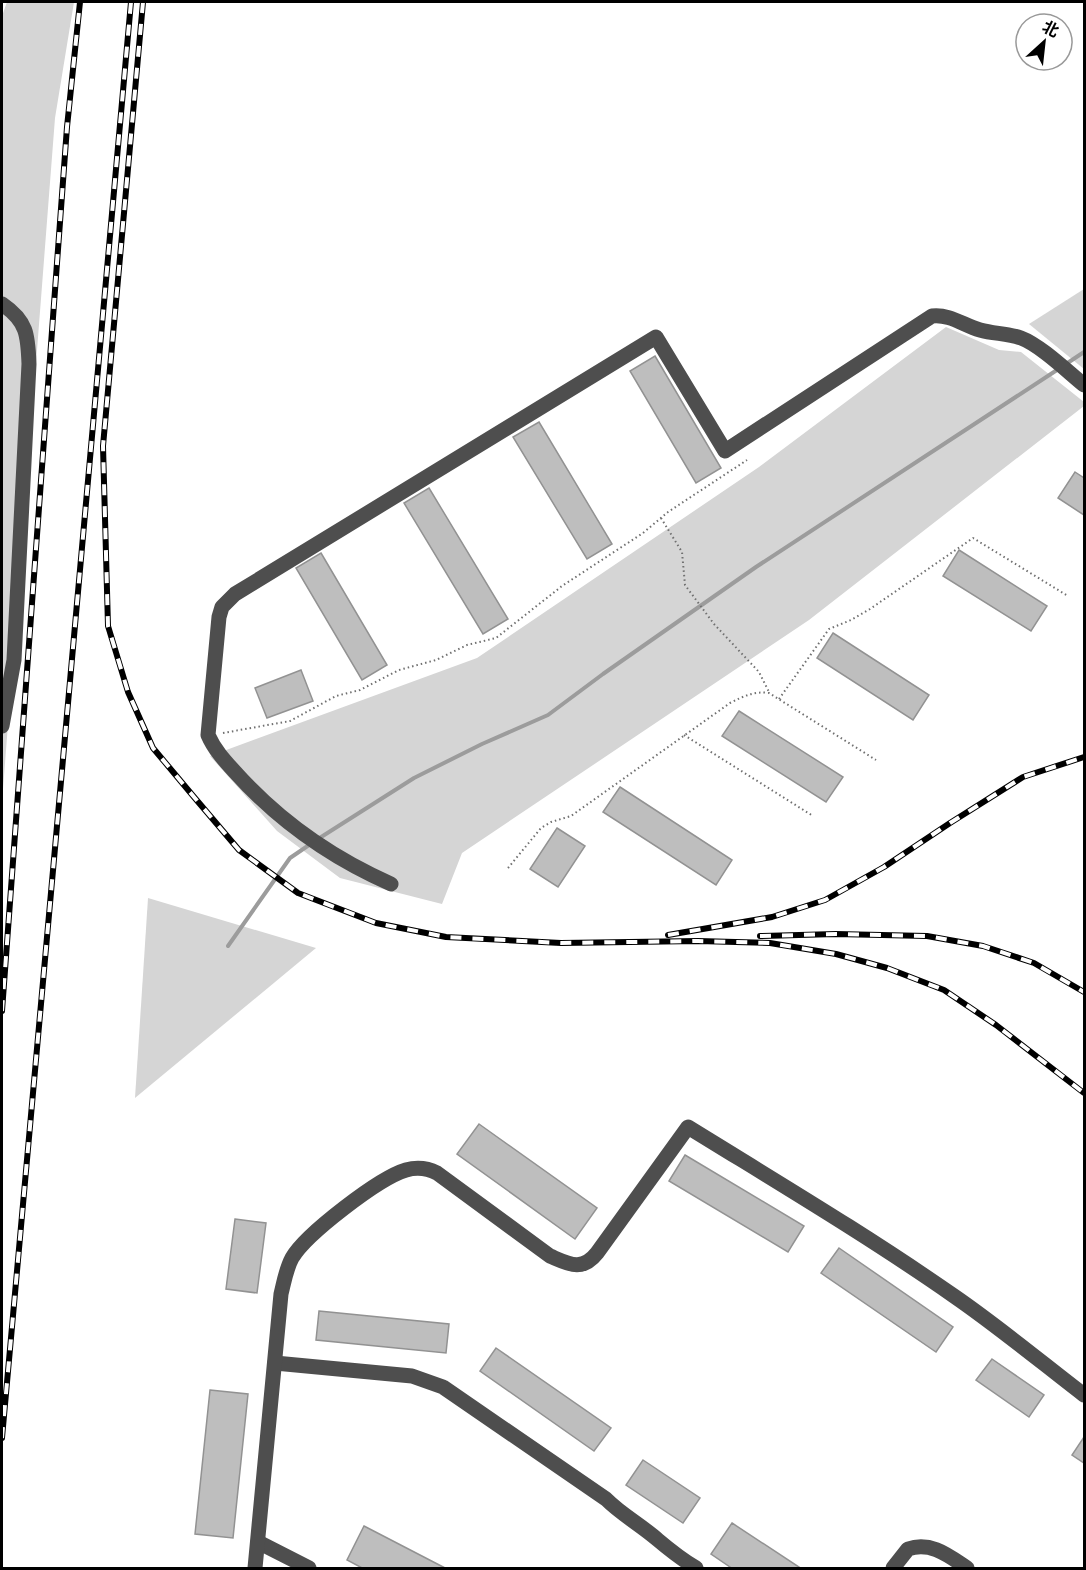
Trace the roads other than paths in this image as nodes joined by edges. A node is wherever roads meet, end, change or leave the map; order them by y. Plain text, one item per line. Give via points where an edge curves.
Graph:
1 (2, 304) edge
2 (1083, 384) edge
3 (2, 726) edge
4 (391, 884) dead end
5 (274, 1363) junction
6 (1084, 1395) edge
7 (258, 1542) junction
8 (255, 1569) edge
9 (309, 1569) edge
10 (696, 1569) edge
11 (892, 1569) edge
12 (968, 1569) edge

1 - 3 street via 24,326 29,364 14,660
2 - 4 street via 1029,341 978,330 950,317 932,316 725,451 656,337 228,599 219,617 208,735 218,753 282,818 342,859
5 - 6 street via 281,1294 293,1258 332,1217 395,1175 414,1168 431,1170 550,1256 576,1266 591,1261 688,1127 927,1278
5 - 7 street
5 - 10 street via 412,1376 443,1387 606,1499
7 - 8 street
7 - 9 street
11 - 12 street via 908,1549 923,1546 932,1547

